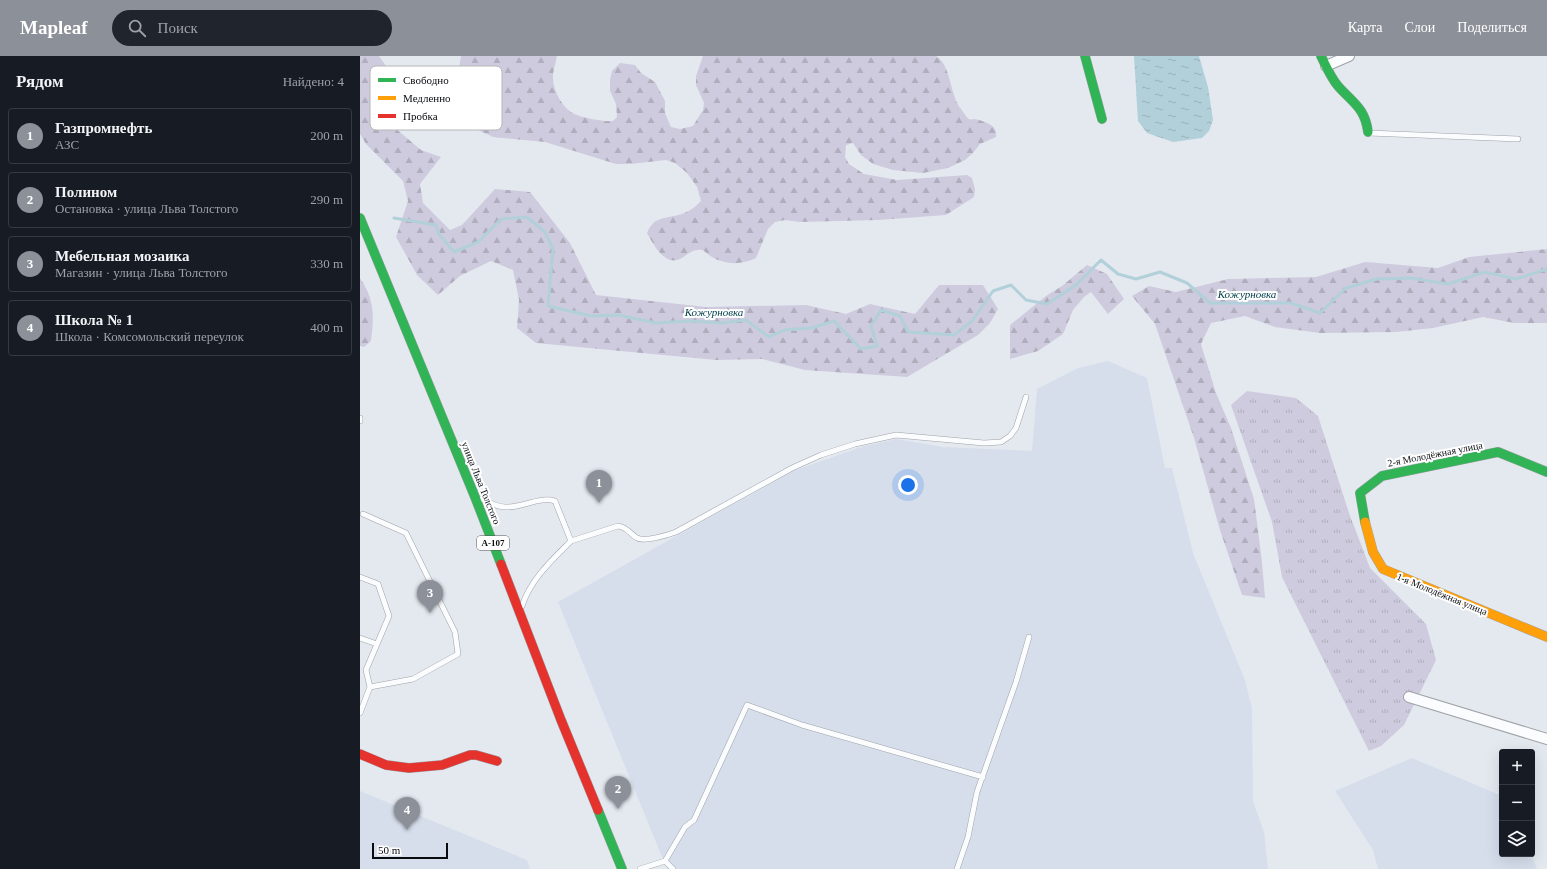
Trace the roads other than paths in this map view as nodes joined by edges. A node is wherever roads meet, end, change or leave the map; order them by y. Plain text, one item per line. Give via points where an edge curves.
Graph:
1 (1085, 56) edge
2 (1321, 56) edge
3 (1349, 56) edge
4 (1326, 66) junction
5 (1102, 119) dead end
6 (1368, 132) joint
7 (1518, 139) dead end
8 (360, 218) edge
9 (1026, 397) dead end
10 (360, 418) edge
11 (360, 421) edge
12 (1547, 472) edge
13 (475, 497) junction
14 (363, 514) dead end
15 (1365, 524) joint
16 (571, 541) junction
17 (360, 577) edge
18 (520, 613) junction
19 (1029, 637) dead end
20 (1547, 637) edge
21 (360, 638) edge
22 (377, 644) junction
23 (370, 687) junction
24 (1409, 697) dead end
25 (360, 713) edge
26 (1547, 739) edge
27 (360, 754) edge
28 (497, 762) dead end
29 (982, 777) junction
30 (665, 860) junction
31 (622, 869) edge
32 (640, 869) edge
33 (673, 869) edge
34 (956, 869) edge

1 - 5 main road
2 - 4 main road
3 - 4 street
4 - 6 main road via 1336,85 1363,112
6 - 7 lane
8 - 13 main road, улица Льва Толстого / А-107
9 - 16 lane via 1016,428 1001,442 984,443 896,435 854,444 792,468 668,535 638,538 624,526 618,526
10 - 11 lane
12 - 15 main road, 2-я Молодёжная улица via 1498,452 1382,476 1360,493
13 - 16 lane via 504,507 549,499 555,501
13 - 18 main road, улица Льва Толстого / А-107
14 - 23 lane via 406,532 454,632 458,654 413,679
15 - 20 main road, 1-я Молодёжная улица via 1373,552 1382,569
16 - 18 lane via 533,582
17 - 22 lane via 378,584 389,616
18 - 31 main road, улица Льва Толстого / А-107
19 - 29 lane
21 - 22 lane
22 - 23 lane via 366,670
23 - 25 lane
24 - 26 street
27 - 28 main road via 386,765 409,768 442,765 470,755 482,756
29 - 30 lane via 802,725 747,706 694,820 685,827
29 - 34 lane via 968,837
30 - 32 lane
30 - 33 lane

